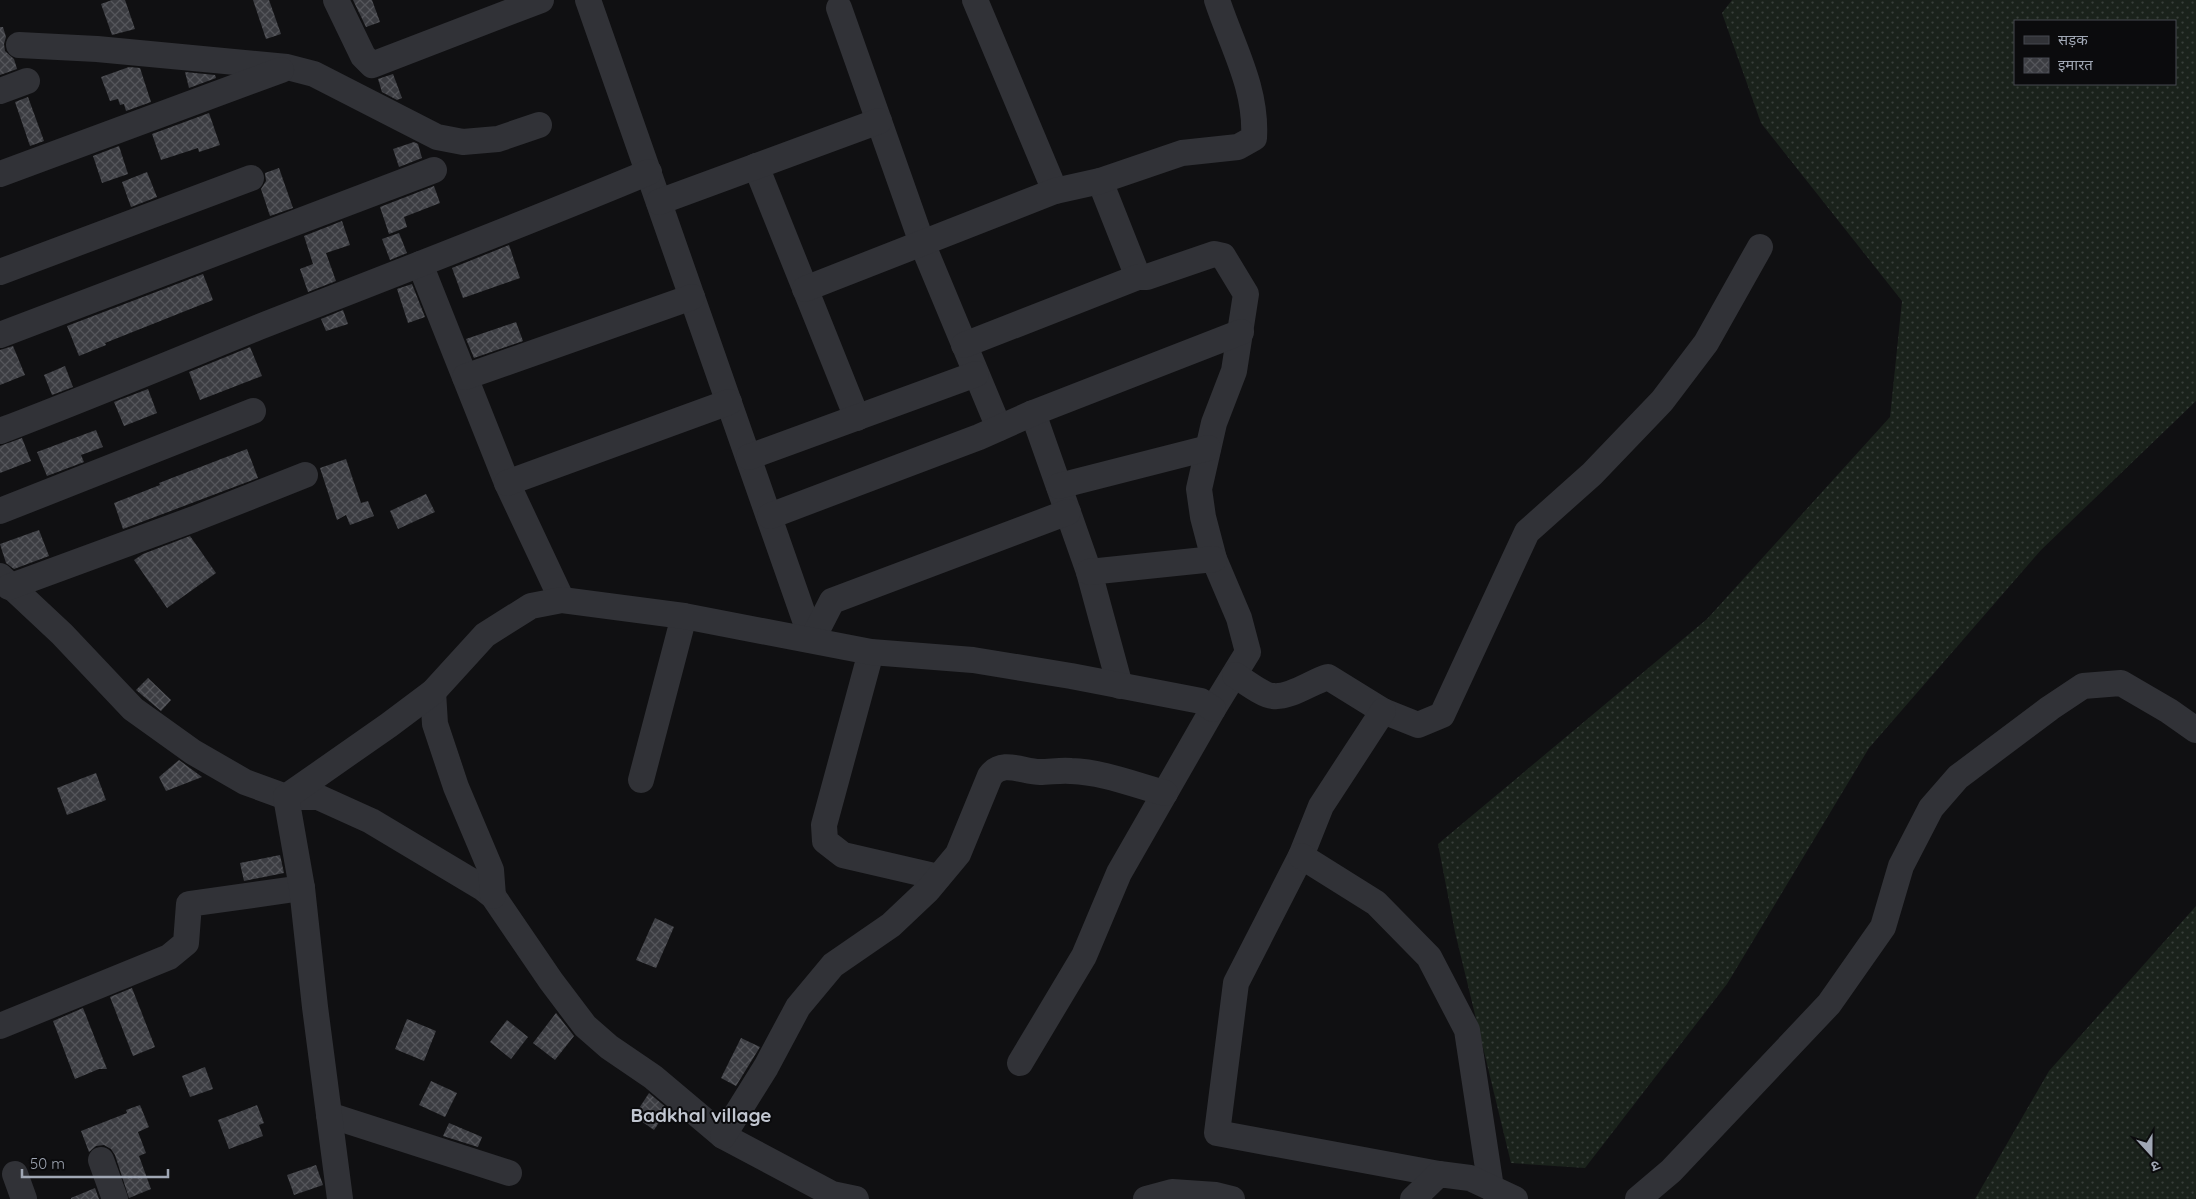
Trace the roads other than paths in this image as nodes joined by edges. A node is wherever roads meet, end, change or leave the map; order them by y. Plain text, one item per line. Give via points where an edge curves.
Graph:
1 (336, 0) edge
2 (541, 0) edge
3 (588, 0) edge
4 (976, 0) edge
5 (1217, 0) edge
6 (839, 8) dead end
7 (19, 45) dead end
8 (287, 67) junction
9 (27, 81) dead end
10 (0, 91) edge
11 (879, 121) junction
12 (539, 125) dead end
13 (756, 166) junction
14 (434, 170) dead end
15 (648, 172) junction
16 (0, 174) edge
17 (251, 178) dead end
18 (1100, 181) junction
19 (1055, 191) junction
20 (659, 202) junction
21 (922, 243) junction
22 (1760, 247) dead end
23 (420, 264) junction
24 (0, 272) edge
25 (1138, 277) junction
26 (805, 289) junction
27 (692, 297) junction
28 (1241, 332) junction
29 (0, 335) edge
30 (964, 345) junction
31 (976, 374) junction
32 (465, 377) junction
33 (729, 402) junction
34 (253, 411) dead end
35 (1033, 413) junction
36 (857, 418) junction
37 (999, 428) junction
38 (0, 431) edge
39 (1208, 448) junction
40 (749, 458) junction
41 (305, 475) dead end
42 (507, 483) junction
43 (1059, 486) junction
44 (0, 511) edge
45 (1068, 512) junction
46 (770, 516) junction
47 (1214, 559) junction
48 (1089, 572) junction
49 (5, 582) edge
50 (562, 600) junction
51 (684, 616) junction
52 (812, 640) junction
53 (871, 652) junction
54 (1234, 675) junction
55 (1120, 686) junction
56 (433, 692) junction
57 (1213, 709) junction
58 (1383, 711) junction
59 (2196, 730) edge
60 (641, 780) dead end
61 (1165, 793) junction
62 (286, 797) junction
63 (1302, 856) junction
64 (938, 877) junction
65 (302, 888) junction
66 (493, 896) junction
67 (0, 1026) edge
68 (1020, 1063) dead end
69 (329, 1115) junction
70 (723, 1136) junction
71 (100, 1160) dead end
72 (509, 1173) dead end
73 (15, 1174) dead end
74 (1440, 1174) junction
75 (1491, 1188) junction
76 (24, 1199) edge
77 (115, 1199) edge
78 (340, 1199) edge
79 (856, 1199) edge
80 (1146, 1199) edge
81 (1232, 1199) edge
82 (1414, 1199) edge
83 (1515, 1199) edge
84 (1638, 1199) edge

1 - 2 street via 363,56 372,65
3 - 15 street
4 - 19 street
5 - 18 street via 1246,74 1256,120 1254,138 1238,147 1182,153
6 - 11 street
7 - 8 street
8 - 12 street via 314,74 437,137 463,142 498,139
8 - 16 street
9 - 10 street
11 - 13 street
11 - 21 street
13 - 20 street
13 - 26 street
14 - 29 street
15 - 20 street
15 - 23 street
17 - 24 street
18 - 19 street
18 - 25 street
19 - 21 street
20 - 27 street
21 - 26 street
21 - 30 street
22 - 58 street via 1706,343 1662,400 1592,474 1527,532 1442,715 1418,725
23 - 32 street
23 - 38 street
25 - 28 street via 1214,254 1223,256 1246,294
25 - 30 street
26 - 36 street
27 - 32 street
27 - 33 street
28 - 35 street
28 - 39 street via 1234,371
30 - 31 street
31 - 36 street
31 - 37 street
32 - 42 street
33 - 40 street
33 - 42 street
34 - 44 street
35 - 37 street
35 - 43 street
36 - 40 street
37 - 46 street
39 - 43 street
39 - 47 street via 1199,489
40 - 46 street
41 - 49 street via 194,519
42 - 50 street
43 - 45 street
45 - 48 street
45 - 52 street via 832,601
46 - 52 street
47 - 48 street
47 - 54 street via 1239,618 1248,652
48 - 55 street
49 - 62 street via 62,634 133,709 193,752 245,782
50 - 51 street
50 - 56 street via 531,606 485,635
51 - 52 street
51 - 60 street
52 - 53 street
53 - 55 street via 973,660
53 - 64 street via 824,826 826,841 843,855
54 - 57 street
54 - 58 street via 1272,696 1294,693 1311,682 1328,677
55 - 57 street via 1201,701
56 - 62 street
56 - 66 street via 435,724 456,787 491,870
57 - 61 street
58 - 63 street via 1321,806
59 - 84 street via 2121,683 2083,686 1958,776 1932,808 1901,866 1882,927 1829,1004 1671,1171
61 - 64 street via 1071,770 1039,772 1000,767 990,776 958,854
61 - 68 street via 1119,873 1084,956
62 - 65 street
62 - 66 street via 318,797 371,821
63 - 74 street via 1236,983 1217,1133
63 - 75 street via 1376,903 1429,957 1467,1030
64 - 70 street via 890,925 833,965 798,1007
65 - 67 street via 189,904 186,943 170,957
65 - 69 street
66 - 70 street via 585,1026 653,1077
69 - 72 street
69 - 78 street
70 - 79 street via 832,1194
71 - 77 street
73 - 76 street
74 - 75 street via 1470,1178
74 - 82 street
75 - 83 street
80 - 81 street via 1172,1192

